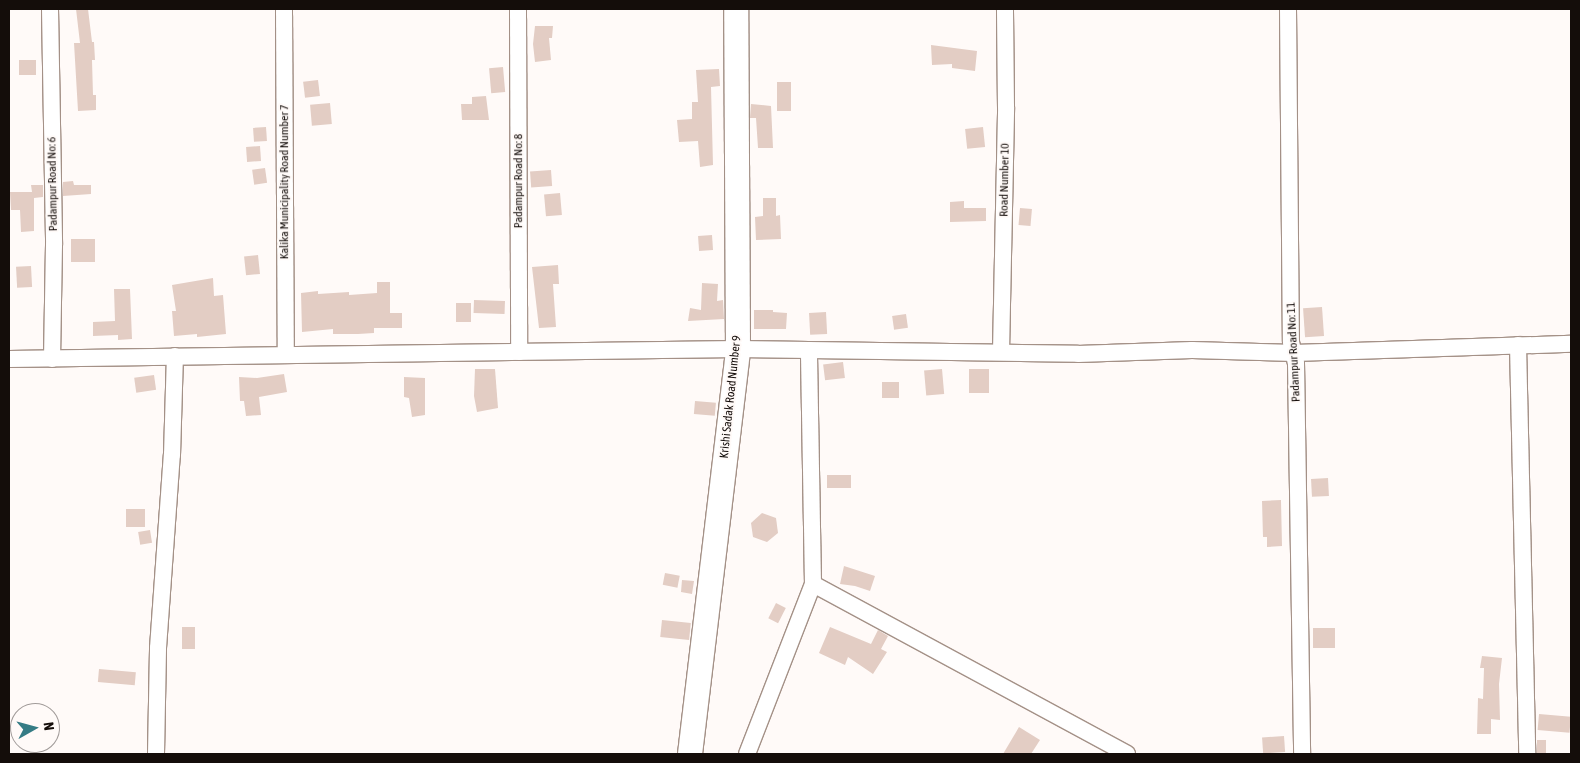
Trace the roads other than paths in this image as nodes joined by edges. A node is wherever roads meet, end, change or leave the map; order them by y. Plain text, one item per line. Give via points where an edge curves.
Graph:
1 (50, 9) edge
2 (284, 9) edge
3 (518, 9) edge
4 (736, 9) edge
5 (1005, 9) edge
6 (1288, 9) edge
7 (1518, 344) junction
8 (1571, 344) edge
9 (738, 349) junction
10 (809, 350) junction
11 (519, 352) junction
12 (1002, 352) junction
13 (1294, 352) junction
14 (286, 354) junction
15 (175, 356) junction
16 (9, 359) edge
17 (52, 359) junction
18 (814, 584) junction
19 (156, 754) edge
20 (690, 754) edge
21 (747, 754) edge
22 (1127, 754) edge
23 (1302, 754) edge
24 (1527, 754) edge

1 - 17 street, Padampur Road No: 6 via 54,245
2 - 14 street, Kalika Municipality Road Number 7
3 - 11 street, Padampur Road No: 8
4 - 9 street, Krishi Sadak Road Number 9
5 - 12 street, Road Number 10
6 - 13 street, Padampur Road No: 11 via 1291,342
7 - 8 street
7 - 13 street
7 - 24 street
9 - 10 street
9 - 11 street
9 - 20 street, Krishi Sadak Road Number 9
10 - 12 street
10 - 18 street
11 - 14 street
12 - 13 street
13 - 23 street, Padampur Road No: 11
14 - 15 street
15 - 17 street
15 - 19 street via 172,454 158,648
16 - 17 street
18 - 21 street
18 - 22 street

